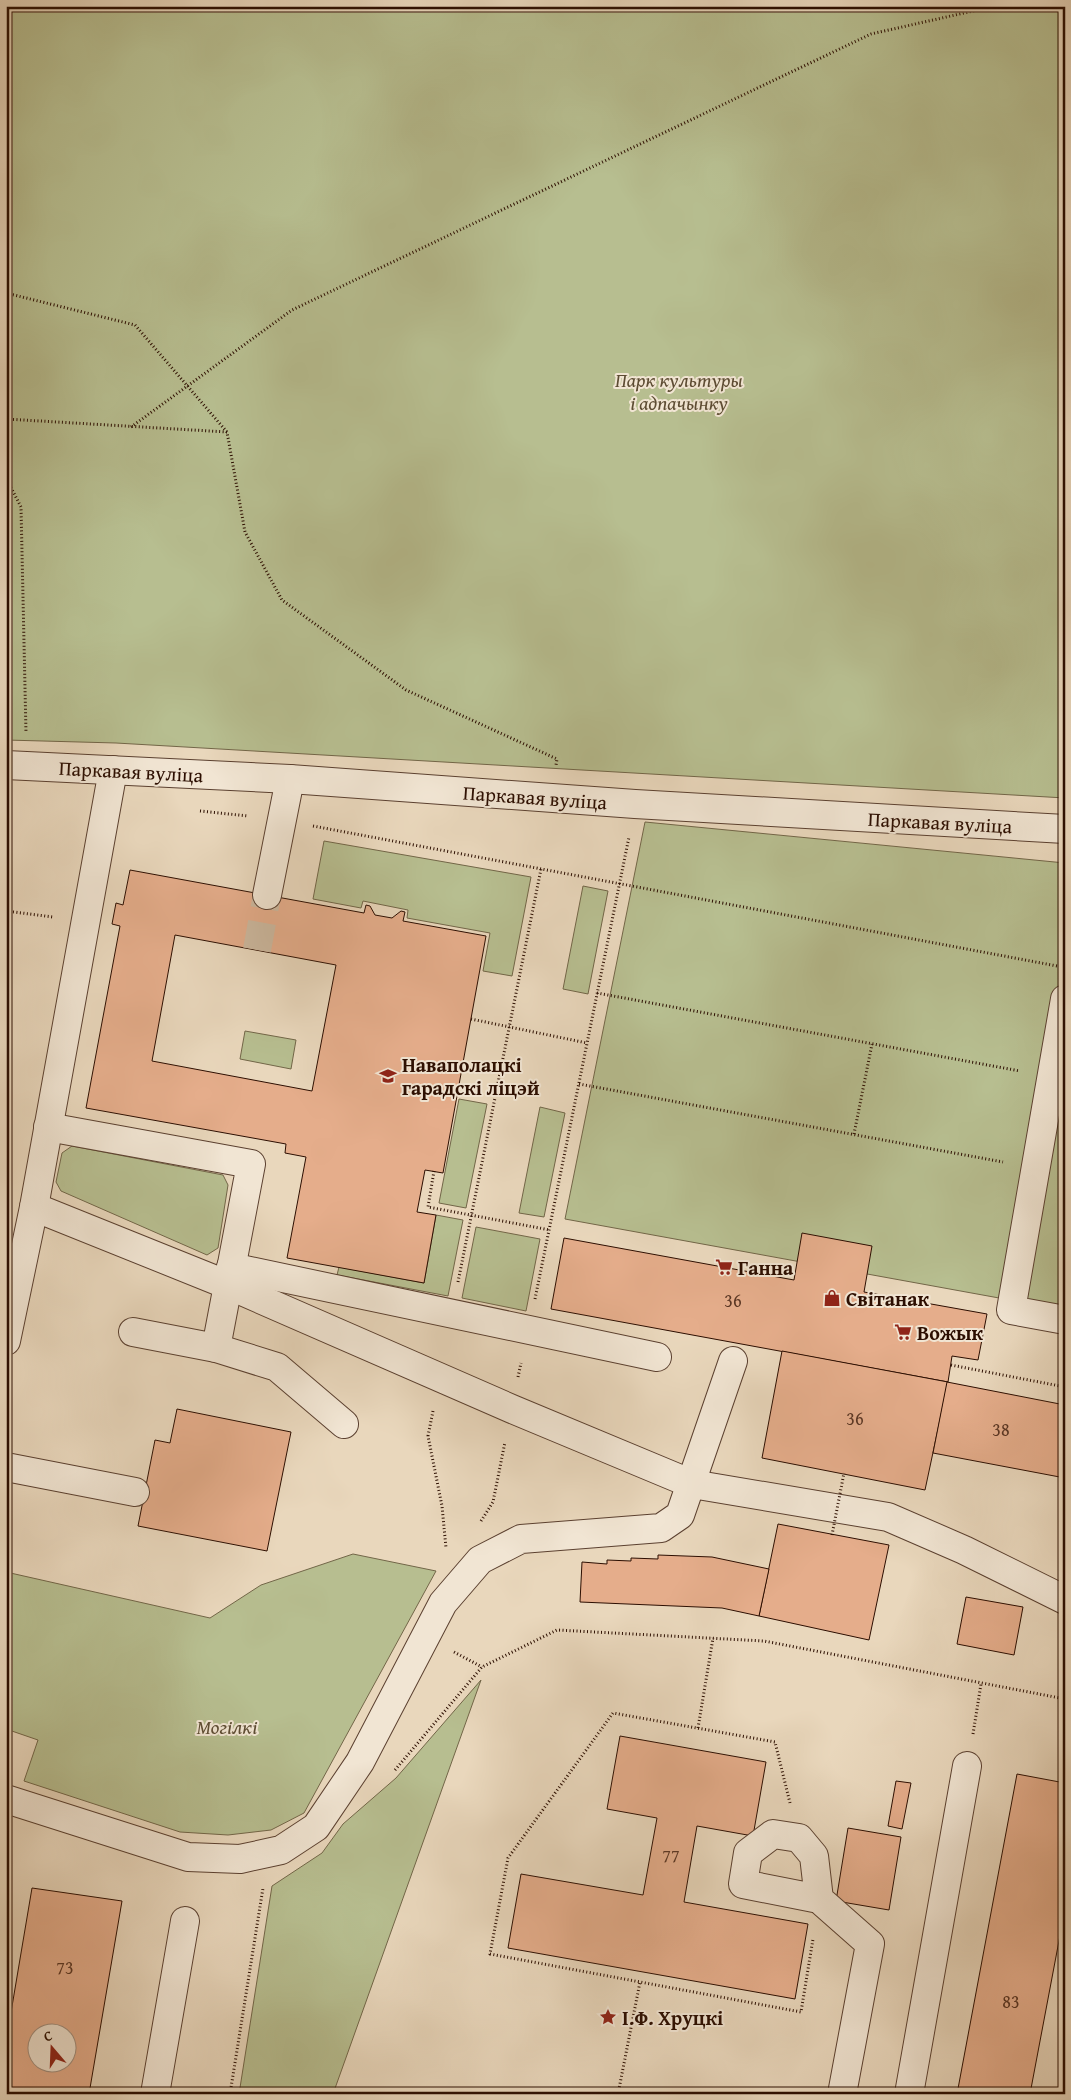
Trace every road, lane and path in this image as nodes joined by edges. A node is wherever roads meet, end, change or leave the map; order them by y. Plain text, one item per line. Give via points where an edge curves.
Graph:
1 (994, 6) edge
2 (6, 293) edge
3 (186, 385) junction
4 (6, 419) edge
5 (131, 427) junction
6 (227, 432) junction
7 (6, 478) edge
8 (16, 765) edge
9 (114, 770) junction
10 (290, 779) junction
11 (550, 798) junction
12 (635, 804) junction
13 (1065, 829) edge
14 (542, 869) dead end
15 (584, 876) dead end
16 (619, 883) junction
17 (267, 895) tunnel mouth
18 (6, 911) edge
19 (86, 921) junction
20 (1065, 967) edge
21 (597, 993) junction
22 (1065, 999) edge
23 (471, 1019) dead end
24 (510, 1027) junction
25 (587, 1043) junction
26 (872, 1044) junction
27 (1051, 1077) junction
28 (580, 1084) junction
29 (48, 1127) junction
30 (854, 1134) junction
31 (1035, 1168) junction
32 (434, 1171) dead end
33 (34, 1207) junction
34 (472, 1215) junction
35 (550, 1230) junction
36 (545, 1258) dead end
37 (230, 1276) junction
38 (452, 1313) junction
39 (1065, 1320) edge
40 (133, 1332) dead end
41 (6, 1341) edge
42 (216, 1348) junction
43 (523, 1357) dead end
44 (657, 1357) dead end
45 (733, 1361) dead end
46 (951, 1365) dead end
47 (439, 1378) junction
48 (518, 1379) dead end
49 (1065, 1387) edge
50 (344, 1424) dead end
51 (501, 1462) dead end
52 (6, 1467) edge
53 (844, 1473) dead end
54 (692, 1484) junction
55 (135, 1492) dead end
56 (478, 1525) dead end
57 (832, 1535) dead end
58 (446, 1552) dead end
59 (1065, 1600) edge
60 (713, 1638) junction
61 (981, 1684) junction
62 (1065, 1699) edge
63 (698, 1728) junction
64 (967, 1766) joint
65 (392, 1774) dead end
66 (6, 1799) edge
67 (799, 1838) junction
68 (269, 1853) junction
69 (820, 1899) junction
70 (185, 1921) dead end
71 (640, 1982) junction
72 (155, 2094) edge
73 (230, 2094) edge
74 (618, 2094) edge
75 (842, 2094) edge
76 (909, 2094) edge

1 - 3 path via 871,34 292,310
2 - 3 path via 135,325
3 - 5 path
3 - 6 path
4 - 5 path
5 - 6 path
6 - 11 path via 245,532 282,600 406,690 557,759
7 - 8 path via 21,506
8 - 9 street, Паркавая вуліца
9 - 10 street, Паркавая вуліца
9 - 19 street
10 - 11 street, Паркавая вуліца
10 - 17 street
11 - 12 street, Паркавая вуліца
12 - 13 street, Паркавая вуліца
12 - 16 path
14 - 24 path
15 - 16 path
16 - 20 path
16 - 21 path
18 - 19 path
19 - 29 street
21 - 25 path
21 - 26 path
22 - 27 street
23 - 24 path
24 - 25 path
24 - 34 path
25 - 28 path
26 - 27 path
26 - 30 path
27 - 31 street
28 - 30 path
28 - 35 path
29 - 33 street
29 - 37 street via 251,1164
30 - 31 path
31 - 39 street via 1011,1310
32 - 34 path via 428,1207
33 - 37 street
33 - 41 street
34 - 35 path
34 - 38 path
35 - 36 path
37 - 38 street
37 - 42 street
37 - 47 street
38 - 44 street
40 - 42 street
42 - 50 street via 277,1367
43 - 48 path
45 - 54 street
46 - 49 path
47 - 54 street
47 - 58 path via 428,1436 442,1506
51 - 56 path via 493,1502
52 - 55 street
53 - 57 path, bridge
54 - 59 street via 888,1517
54 - 68 street via 680,1515 661,1528 521,1539 480,1560 443,1603 360,1762 316,1827 281,1850
60 - 61 path via 764,1641
60 - 63 path
60 - 65 path via 556,1630 482,1666
61 - 62 path
61 - 64 path
63 - 67 path via 775,1742
63 - 71 path via 614,1713 508,1858 490,1954
64 - 76 street
66 - 68 street via 188,1857 240,1860
67 - 69 street via 814,1856
67 - 69 street via 773,1834 748,1853 743,1884
68 - 73 path
69 - 71 path via 801,2012
69 - 75 street via 870,1944
70 - 72 street
71 - 74 path

